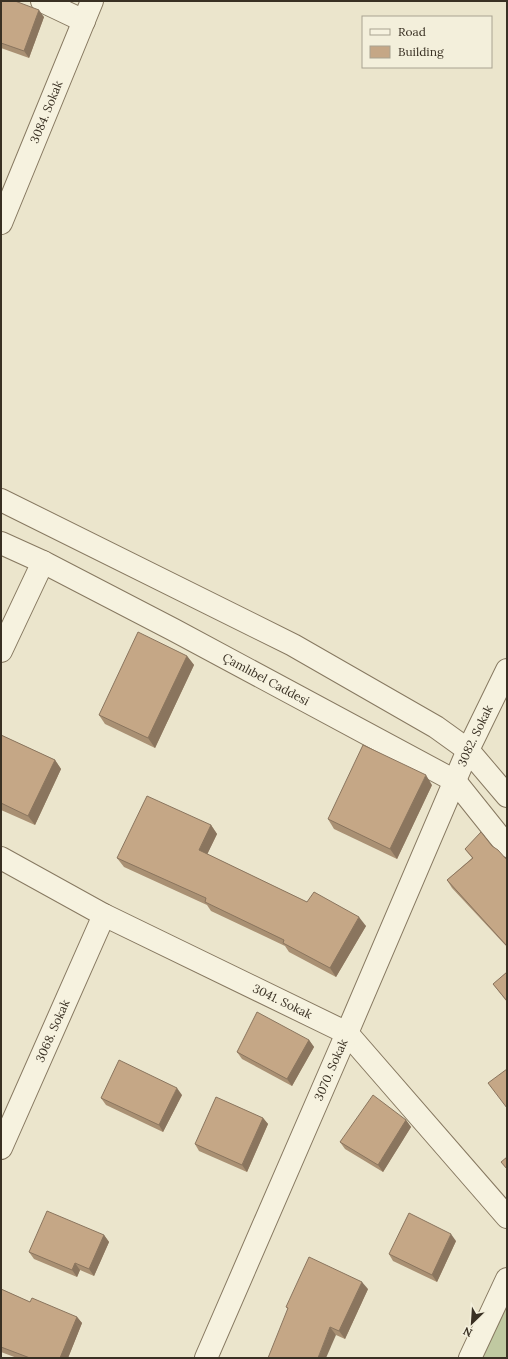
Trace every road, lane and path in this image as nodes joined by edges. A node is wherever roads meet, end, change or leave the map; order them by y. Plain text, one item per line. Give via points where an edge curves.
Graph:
1 (42, 1) edge
2 (88, 11) edge
3 (7, 193) edge
4 (1, 223) edge
5 (1, 500) edge
6 (1, 543) edge
7 (43, 562) junction
8 (1, 651) edge
9 (507, 670) edge
10 (468, 750) junction
11 (455, 780) junction
12 (507, 796) edge
13 (507, 846) edge
14 (1, 858) edge
15 (104, 915) junction
16 (347, 1033) junction
17 (1, 1148) edge
18 (507, 1217) edge
19 (507, 1279) edge
20 (206, 1358) edge
21 (470, 1358) edge

1 - 2 street
2 - 3 street, 3084. Sokak
3 - 4 street, 3084. Sokak
5 - 10 street via 293,645 436,727
6 - 7 street, Çamlıbel Caddesi
7 - 8 street
7 - 11 street, Çamlıbel Caddesi
9 - 10 street, 3082. Sokak
10 - 11 street, 3082. Sokak
10 - 12 street
11 - 13 street, Çamlıbel Caddesi
11 - 16 street, 3070. Sokak
14 - 15 street, 3041. Sokak
15 - 16 street, 3041. Sokak
15 - 17 street, 3068. Sokak
16 - 18 street, 3041. Sokak
16 - 20 street, 3070. Sokak
19 - 21 street

